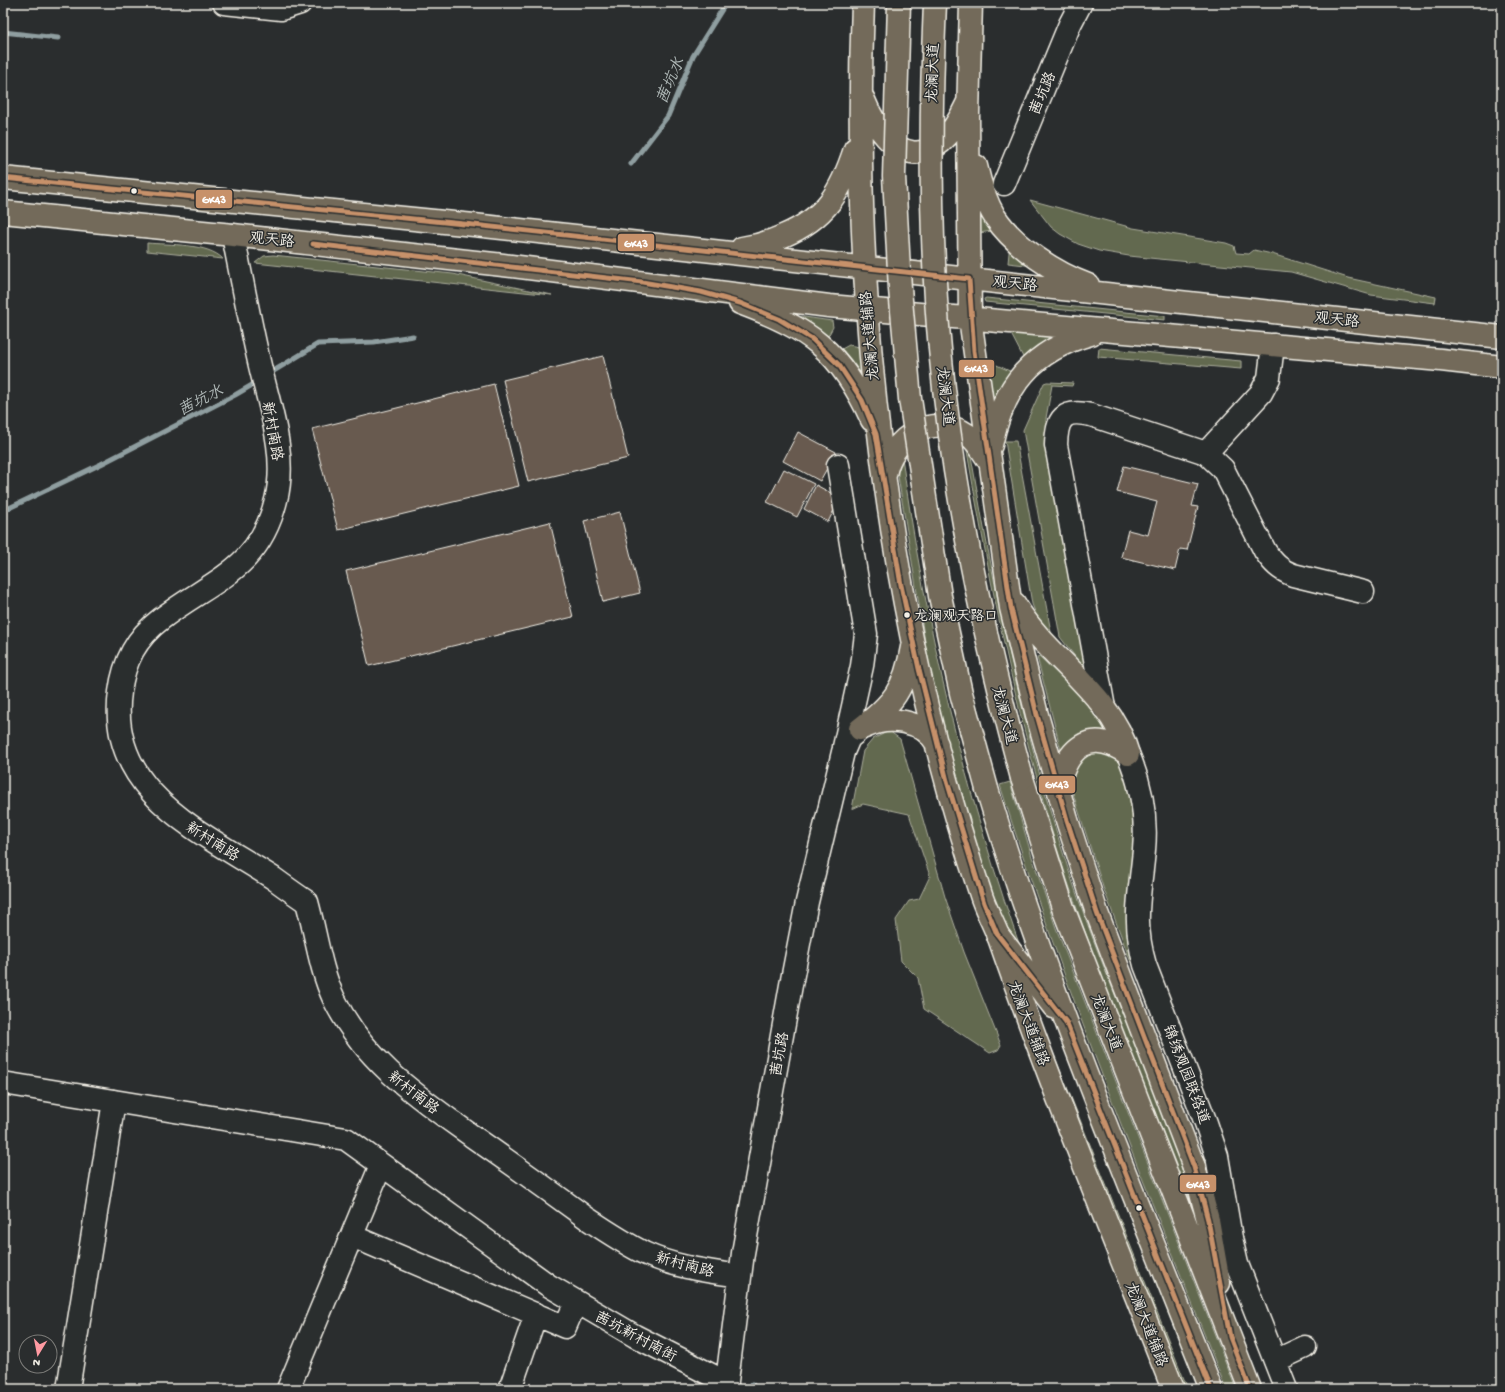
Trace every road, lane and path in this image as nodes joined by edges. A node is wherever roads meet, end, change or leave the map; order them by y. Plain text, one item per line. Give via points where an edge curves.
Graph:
1 (224, 3) edge
2 (300, 3) edge
3 (862, 3) edge
4 (899, 3) edge
5 (935, 3) edge
6 (971, 3) edge
7 (1081, 3) edge
8 (861, 93) junction
9 (968, 108) junction
10 (860, 122) junction
11 (3, 178) edge
12 (1004, 184) dead end
13 (3, 212) edge
14 (233, 235) junction
15 (709, 250) junction
16 (863, 268) junction
17 (969, 278) junction
18 (694, 289) junction
19 (1118, 294) junction
20 (866, 309) junction
21 (970, 318) junction
22 (1101, 331) junction
23 (1502, 337) edge
24 (1273, 344) junction
25 (1502, 368) edge
26 (880, 444) junction
27 (1206, 453) junction
28 (989, 460) junction
29 (838, 465) dead end
30 (884, 479) junction
31 (1363, 592) dead end
32 (1009, 595) junction
33 (911, 632) junction
34 (1104, 708) junction
35 (860, 730) junction
36 (937, 744) junction
37 (843, 752) junction
38 (1128, 754) junction
39 (1058, 789) junction
40 (997, 934) junction
41 (1066, 1022) junction
42 (3, 1083) edge
43 (114, 1101) junction
44 (381, 1165) junction
45 (352, 1236) junction
46 (740, 1276) junction
47 (576, 1302) junction
48 (536, 1314) junction
49 (1230, 1337) junction
50 (1305, 1347) dead end
51 (1275, 1361) junction
52 (726, 1386) edge
53 (68, 1389) edge
54 (288, 1389) edge
55 (510, 1389) edge
56 (1173, 1389) edge
57 (1211, 1389) edge
58 (1250, 1389) edge
59 (1286, 1389) edge

1 - 2 street via 281,8
3 - 8 main road, 龙澜大道辅路
4 - 41 main road, bridge via 894,176 900,289 910,399 940,596 961,693 987,789 1024,907
5 - 49 main road, 龙澜大道, bridge via 930,175 940,349 954,459 982,622 1022,778 1063,908
6 - 9 main road
7 - 12 street, 茜坑路
8 - 9 main road via 869,112 889,142 899,149 910,152 933,148 944,140
8 - 10 main road, 龙澜大道辅路
9 - 17 main road
9 - 19 main road via 976,167 982,189 993,213 1003,226 1033,255 1060,272
10 - 15 main road via 856,146 843,182 825,209 812,221 763,244
10 - 16 main road, 龙澜大道辅路
11 - 15 main road, 观天路
13 - 14 main road, 观天路
14 - 18 main road, 观天路
14 - 46 street, 新村南路 via 280,454 279,484 272,513 255,548 229,575 162,618 135,644 127,660 121,683 118,713 126,751 148,789 183,823 307,902 325,976 341,1012 370,1054 408,1089 588,1219 644,1253 670,1262
15 - 16 main road, 观天路
16 - 17 main road, 观天路
16 - 20 main road, 龙澜大道辅路
17 - 19 main road, 观天路
17 - 21 main road
18 - 20 main road, 观天路
18 - 26 main road via 764,312 816,340 837,361 852,383
19 - 23 main road, 观天路
20 - 21 main road, 观天路
20 - 26 main road, 龙澜大道辅路
21 - 22 main road, 观天路
21 - 28 main road
22 - 24 main road, 观天路
22 - 28 main road via 1062,344 1027,369 1007,396 1000,411
24 - 25 main road, 观天路
24 - 27 street via 1269,378 1261,394
26 - 30 main road, 龙澜大道辅路
27 - 31 street via 1223,469 1274,564 1293,575
27 - 34 street via 1085,414 1067,414 1060,421 1056,432 1056,445
28 - 30 main road via 968,435 954,428 930,427 916,430 896,446 889,457
28 - 32 main road
29 - 37 street via 866,634 862,666
30 - 33 main road, 龙澜大道辅路
32 - 34 main road via 1041,638
32 - 39 main road via 1037,716
33 - 35 main road via 911,653 902,684 889,705
33 - 36 main road, 龙澜大道辅路
34 - 38 main road via 1124,738
35 - 36 main road via 881,722 905,722 920,727 933,737
35 - 37 street, 茜坑路 via 849,738
36 - 40 main road, 龙澜大道辅路 via 975,874
37 - 46 street, 茜坑路 via 807,902
38 - 39 main road via 1102,741 1083,745 1066,763
38 - 51 street, 锦绣观园联络道 via 1141,792 1145,829 1137,905 1139,946 1217,1156 1237,1264
39 - 49 main road via 1097,913 1194,1167 1208,1220
40 - 41 main road
40 - 56 main road, 龙澜大道辅路 via 1039,1051
41 - 57 main road
42 - 43 street, 茜坑新村南街
43 - 44 street, 茜坑新村南街 via 346,1140
43 - 53 street
44 - 45 street
44 - 47 street, 茜坑新村南街 via 548,1285
45 - 48 street
45 - 54 street
46 - 52 street, 茜坑路
47 - 48 street via 565,1327
47 - 52 street, 茜坑新村南街
48 - 55 street
49 - 58 main road, 龙澜大道
50 - 51 street
51 - 59 street, 锦绣观园联络道

